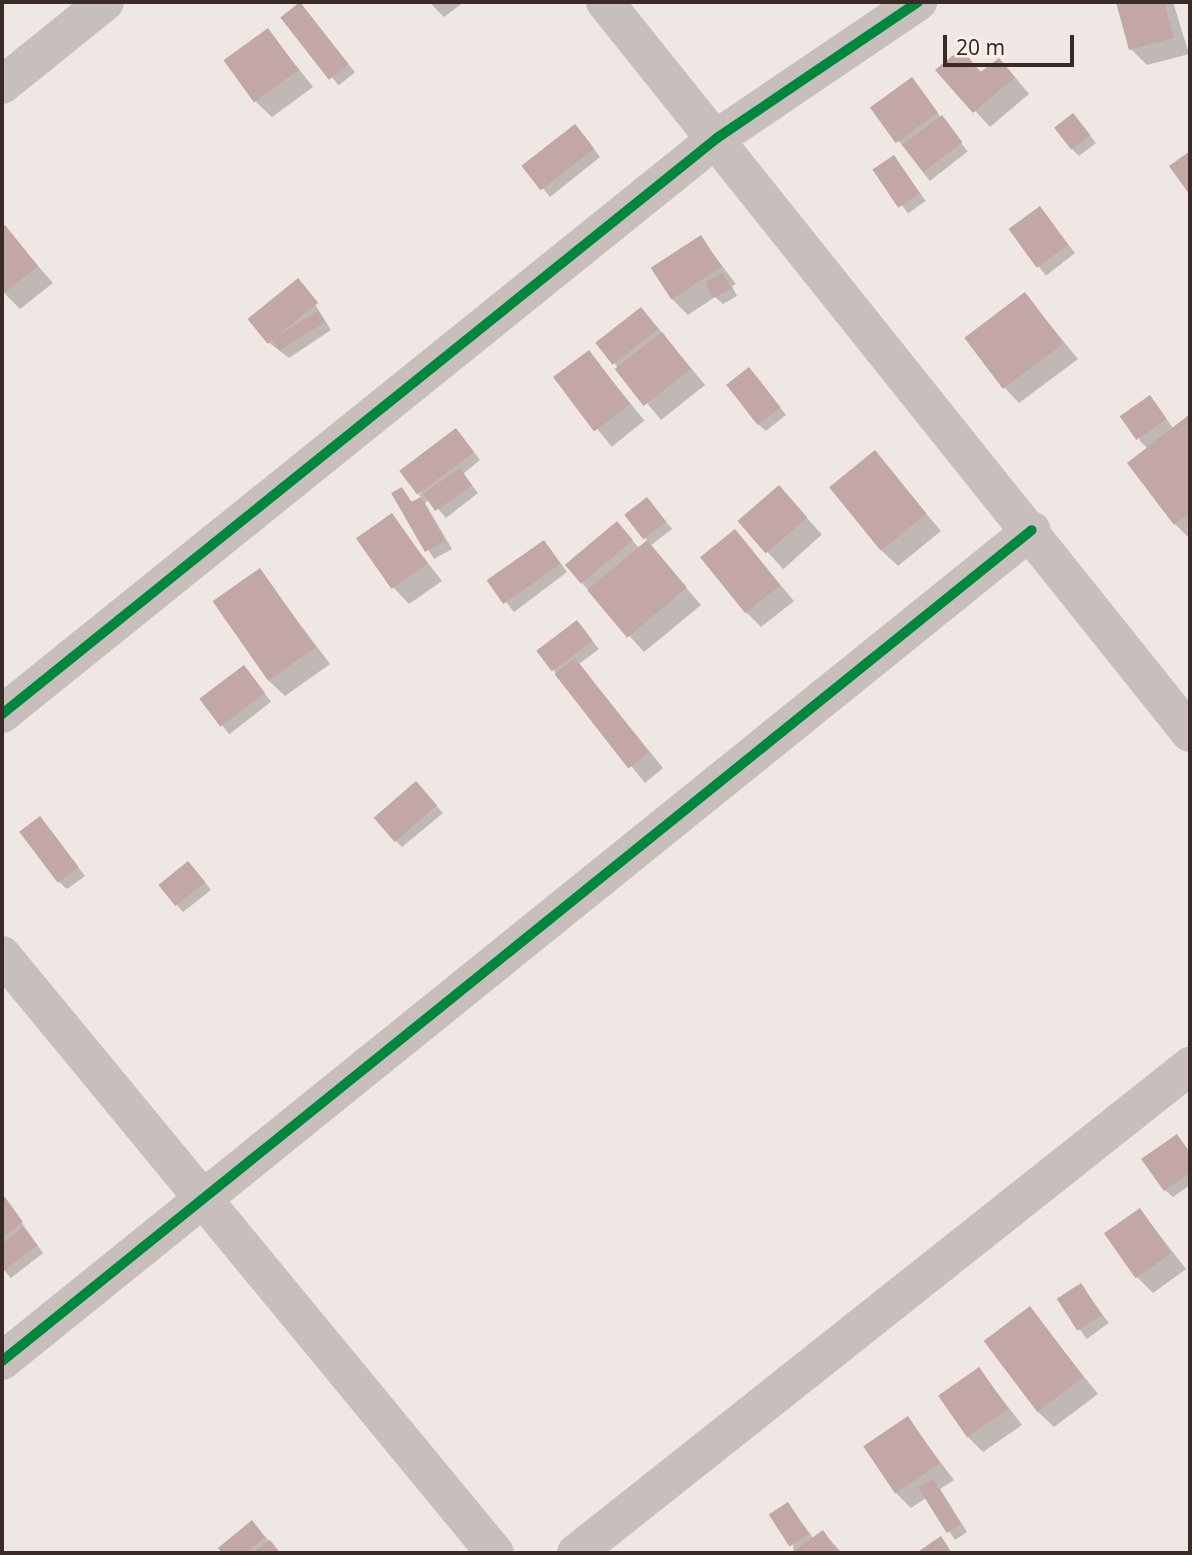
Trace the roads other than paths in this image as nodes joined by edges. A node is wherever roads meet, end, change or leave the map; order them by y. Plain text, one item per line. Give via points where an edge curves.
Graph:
1 (105, 2) edge
2 (605, 2) edge
3 (918, 2) edge
4 (2, 85) edge
5 (717, 138) junction
6 (1032, 530) junction
7 (2, 714) edge
8 (1190, 733) edge
9 (2, 955) edge
10 (1190, 1066) edge
11 (203, 1199) junction
12 (2, 1360) edge
13 (495, 1553) edge
14 (576, 1553) edge

1 - 4 street
2 - 5 street
3 - 5 street
5 - 6 street
5 - 7 street
6 - 8 street
6 - 11 street
9 - 11 street
10 - 14 street
11 - 12 street
11 - 13 street

